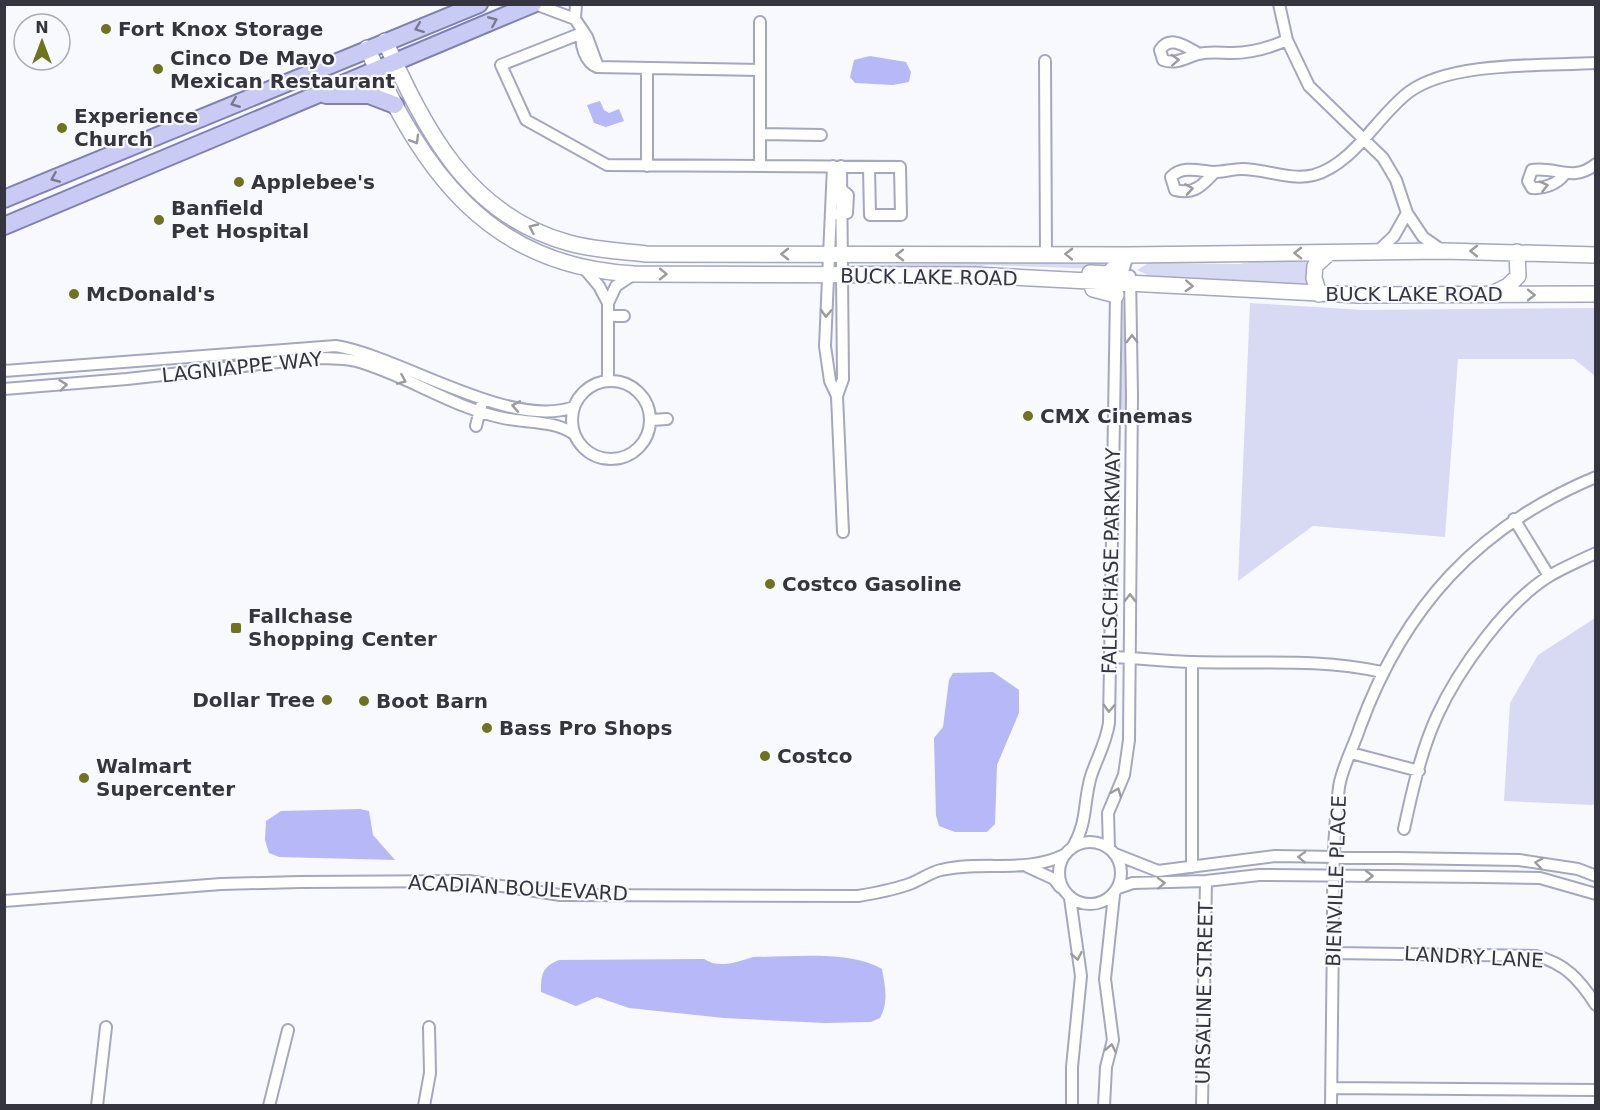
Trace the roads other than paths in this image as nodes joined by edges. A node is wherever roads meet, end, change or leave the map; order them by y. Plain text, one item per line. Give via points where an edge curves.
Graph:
1 (479, 4) edge
2 (534, 4) edge
3 (576, 4) edge
4 (1278, 4) edge
5 (574, 19) junction
6 (760, 22) dead end
7 (582, 33) junction
8 (1287, 40) junction
9 (385, 41) junction
10 (367, 48) junction
11 (1199, 54) dead end
12 (1045, 61) dead end
13 (395, 63) junction
14 (1596, 63) edge
15 (647, 69) junction
16 (377, 70) junction
17 (760, 70) junction
18 (316, 96) junction
19 (395, 105) junction
20 (760, 134) junction
21 (822, 135) dead end
22 (1362, 138) junction
23 (100, 159) junction
24 (1596, 164) edge
25 (647, 166) junction
26 (760, 166) junction
27 (837, 166) junction
28 (869, 167) junction
29 (1215, 172) dead end
30 (1564, 175) dead end
31 (92, 190) junction
32 (4, 199) edge
33 (1407, 213) junction
34 (836, 214) junction
35 (4, 226) edge
36 (1443, 251) junction
37 (1377, 252) junction
38 (1517, 252) junction
39 (1329, 253) junction
40 (1046, 254) junction
41 (827, 255) junction
42 (844, 255) junction
43 (1128, 255) junction
44 (1596, 255) edge
45 (584, 268) junction
46 (634, 274) junction
47 (974, 275) junction
48 (836, 276) junction
49 (1122, 287) junction
50 (1319, 294) junction
51 (1596, 294) edge
52 (1491, 295) junction
53 (608, 303) junction
54 (608, 316) junction
55 (624, 316) dead end
56 (348, 348) junction
57 (237, 353) junction
58 (347, 360) junction
59 (127, 363) junction
60 (239, 367) junction
61 (4, 371) edge
62 (127, 379) junction
63 (608, 380) junction
64 (4, 389) edge
65 (837, 396) junction
66 (483, 399) junction
67 (574, 407) junction
68 (479, 412) junction
69 (667, 419) dead end
70 (651, 420) junction
71 (1112, 424) junction
72 (1132, 424) junction
73 (476, 426) dead end
74 (574, 434) junction
75 (1596, 477) edge
76 (1514, 519) junction
77 (843, 532) dead end
78 (1596, 553) edge
79 (1549, 576) junction
80 (1110, 657) junction
81 (1129, 658) junction
82 (1192, 662) junction
83 (1382, 672) junction
84 (1351, 753) junction
85 (1419, 771) junction
86 (1404, 829) dead end
87 (1069, 851) junction
88 (1112, 851) junction
89 (1335, 859) junction
90 (1028, 867) junction
91 (1192, 867) junction
92 (1334, 876) junction
93 (1596, 876) edge
94 (1206, 881) junction
95 (1116, 892) junction
96 (1067, 894) junction
97 (1596, 894) edge
98 (4, 901) edge
99 (1332, 953) junction
100 (1596, 1005) edge
101 (106, 1027) dead end
102 (429, 1028) dead end
103 (288, 1030) dead end
104 (1331, 1088) junction
105 (1596, 1090) edge
106 (97, 1106) edge
107 (269, 1106) edge
108 (424, 1106) edge
109 (1072, 1106) edge
110 (1104, 1106) edge
111 (1202, 1106) edge
112 (1331, 1106) edge

1 -> 9 main road
2 - 5 street
13 -> 2 main road
3 - 5 street
4 - 8 street
5 - 7 street
6 - 17 street
7 - 15 street via 580,40 592,65
7 - 25 street via 501,65 526,120 607,165
8 - 11 street via 1249,52
8 - 22 street via 1308,86
9 - 10 main road
9 - 13 main road, BUCK LAKE ROAD
10 - 16 main road, BUCK LAKE ROAD
10 -> 23 main road
12 - 40 street
13 - 16 main road
41 -> 13 main road, BUCK LAKE ROAD via 646,254 588,248 526,225 486,200 446,157
14 - 22 street via 1472,71 1435,79 1395,103
15 - 17 street
15 - 25 street
16 - 18 main road
16 - 19 main road, BUCK LAKE ROAD
17 - 20 street
18 - 19 main road via 369,95
18 - 31 main road
19 -> 45 main road, BUCK LAKE ROAD via 426,159 452,192 483,220 517,243
20 - 21 street
20 - 26 street
22 - 29 street via 1329,169 1310,176 1243,169
22 - 33 street via 1383,158 1396,180
23 - 31 main road via 102,169
23 -> 32 main road
24 - 30 street via 1588,170
25 - 26 street
26 - 27 street
27 - 28 street
27 - 34 street
27 - 34 street via 841,189
28 - 28 street via 870,215 901,215 900,167
31 - 35 main road
33 - 36 street via 1423,237
33 - 37 street via 1394,236
34 - 41 street
34 - 42 street
36 - 37 main road, BUCK LAKE ROAD
38 -> 36 main road, BUCK LAKE ROAD
37 - 39 main road, BUCK LAKE ROAD
38 - 44 main road, BUCK LAKE ROAD
38 - 52 main road via 1518,276
39 -> 43 main road, BUCK LAKE ROAD
39 - 50 main road via 1315,266
40 -> 42 main road, BUCK LAKE ROAD
43 -> 40 main road, BUCK LAKE ROAD
41 - 42 main road, BUCK LAKE ROAD
41 - 48 street
42 - 48 street
43 - 47 main road via 1108,274 990,268
43 - 49 street, FALLSCHASE PARKWAY
45 - 46 main road, BUCK LAKE ROAD
45 - 53 street
46 -> 48 main road, BUCK LAKE ROAD
46 - 53 street via 616,286
47 - 48 main road, BUCK LAKE ROAD
47 - 49 main road, BUCK LAKE ROAD
48 - 65 street via 843,379
48 -> 65 street via 825,346 830,381
49 -> 50 main road, BUCK LAKE ROAD
49 - 71 street, FALLSCHASE PARKWAY
72 -> 49 street, FALLSCHASE PARKWAY
50 - 52 main road, BUCK LAKE ROAD
52 -> 51 main road, BUCK LAKE ROAD
53 - 54 street
54 - 55 street
54 - 63 street
56 - 57 street, LAGNIAPPE WAY via 316,346
56 - 58 street
56 - 66 street, LAGNIAPPE WAY
57 - 59 street, LAGNIAPPE WAY
57 - 60 street
58 - 60 street, LAGNIAPPE WAY via 315,358
58 -> 68 street, LAGNIAPPE WAY
59 - 61 street, LAGNIAPPE WAY
59 - 62 street
60 - 62 street, LAGNIAPPE WAY
64 -> 62 street, LAGNIAPPE WAY
63 - 67 street via 591,386
63 - 70 street via 620,381 638,391 649,408
65 - 77 street
67 -> 66 street, LAGNIAPPE WAY via 560,412
66 - 68 street
67 - 74 street
68 - 73 street
68 - 74 street, LAGNIAPPE WAY via 564,427
69 - 70 street
70 - 74 street via 642,445 619,458 605,459 592,454
71 - 72 street
71 - 80 street, FALLSCHASE PARKWAY
81 -> 72 street, FALLSCHASE PARKWAY
75 - 76 street, BIENVILLE PLACE
76 - 79 street
76 - 83 street, BIENVILLE PLACE via 1446,577 1410,624
78 - 79 street
79 - 85 street via 1483,640 1437,716
80 - 81 street
80 -> 87 street, FALLSCHASE PARKWAY via 1107,737 1092,774 1083,831
81 - 82 street
88 -> 81 street, FALLSCHASE PARKWAY via 1108,813 1128,758
82 - 83 street via 1346,663
82 - 91 street
83 - 84 street, BIENVILLE PLACE
84 - 85 street
84 - 89 street, BIENVILLE PLACE via 1340,785
85 - 86 street
87 - 88 street via 1091,842
87 - 90 street, ACADIAN BOULEVARD via 1047,863
87 - 96 street via 1059,872
88 - 91 street via 1158,871
88 - 95 street via 1122,870
89 -> 91 street via 1275,856
89 - 92 street, BIENVILLE PLACE
93 -> 89 street via 1578,868 1519,860
90 - 96 street, ACADIAN BOULEVARD via 1054,879
90 - 98 street, ACADIAN BOULEVARD via 947,869 883,892 858,896 560,895 469,881 221,884
92 - 94 street via 1259,875
92 -> 97 street via 1540,878
92 - 99 street, BIENVILLE PLACE
95 -> 94 street via 1134,883
94 - 111 street, URSALINE STREET
95 - 96 street via 1093,905
110 -> 95 street via 1106,1067 1113,1040 1105,979
96 -> 109 street via 1081,976
99 - 100 street, LANDRY LANE via 1536,956 1551,960 1574,975
99 - 104 street, BIENVILLE PLACE
101 - 106 street
102 - 108 street via 430,1073
103 - 107 street
104 - 105 street
104 - 112 street, BIENVILLE PLACE

